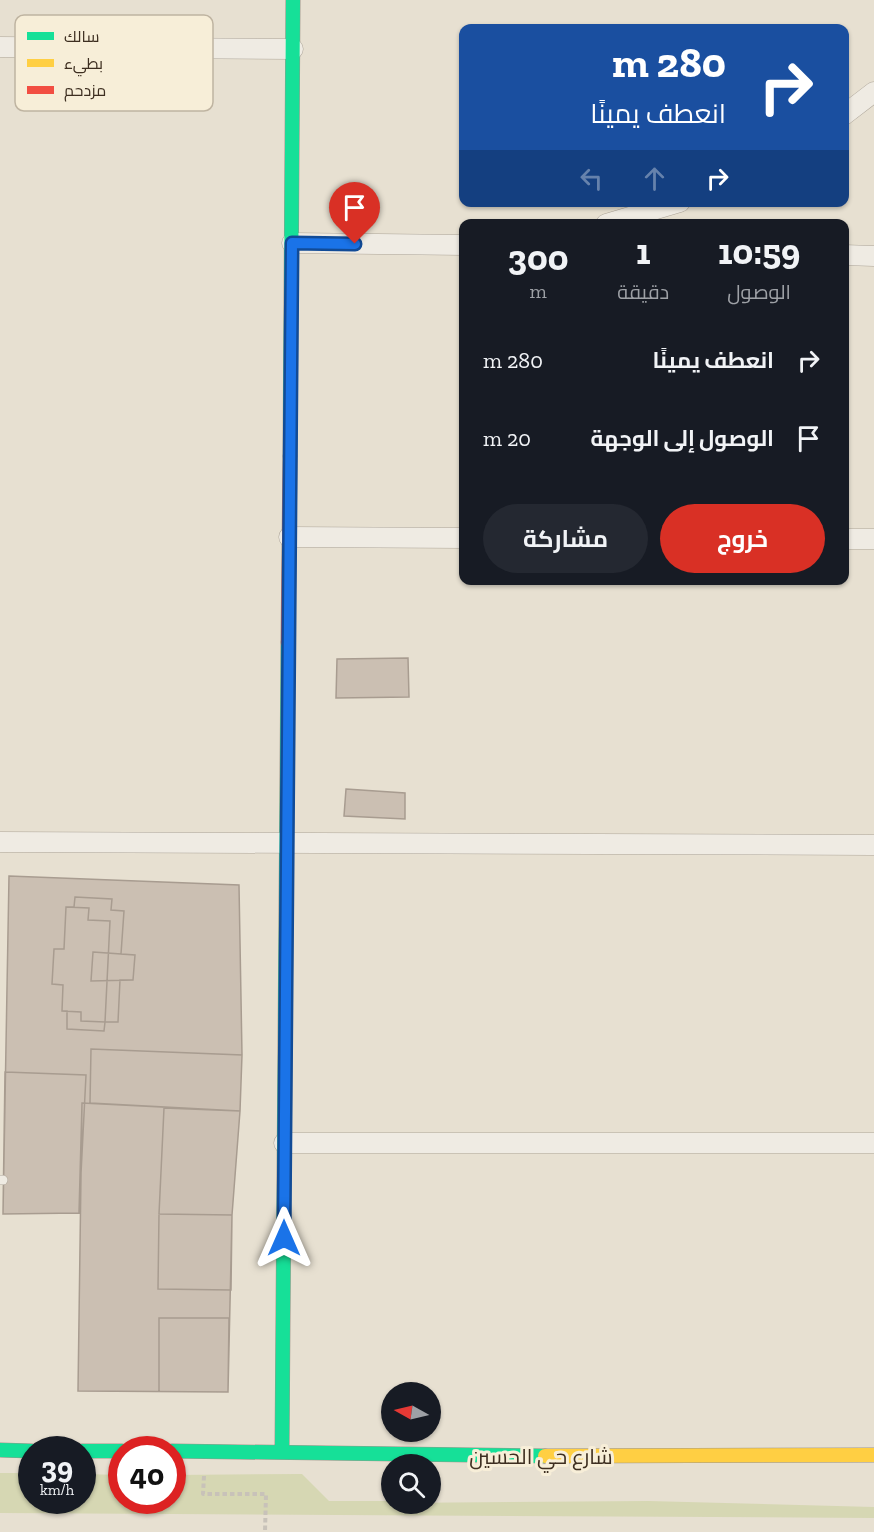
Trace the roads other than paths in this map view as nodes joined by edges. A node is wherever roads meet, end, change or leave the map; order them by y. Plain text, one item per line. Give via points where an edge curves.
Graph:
1 (294, 0) edge
2 (0, 47) edge
3 (15, 47) edge
4 (213, 48) edge
5 (293, 49) junction
6 (874, 92) edge
7 (849, 111) edge
8 (663, 207) edge
9 (623, 219) edge
10 (292, 243) junction
11 (459, 245) edge
12 (849, 255) edge
13 (874, 256) edge
14 (289, 537) junction
15 (459, 538) edge
16 (849, 539) edge
17 (874, 539) edge
18 (0, 842) edge
19 (287, 843) junction
20 (874, 845) edge
21 (284, 1143) junction
22 (874, 1143) edge
23 (0, 1450) edge
24 (18, 1450) edge
25 (186, 1451) edge
26 (282, 1451) junction
27 (874, 1455) edge

1 - 5 street
2 - 3 street
4 - 5 street
5 - 10 street
6 - 7 street
8 - 9 street
10 - 11 street
10 - 14 street
12 - 13 street
14 - 15 street
14 - 19 street
16 - 17 street
18 - 19 street
19 - 20 street
19 - 21 street
21 - 22 street
21 - 26 street
23 - 24 street
25 - 26 street, شارع حي الحسين
26 - 27 street, شارع حي الحسين via 474,1456

